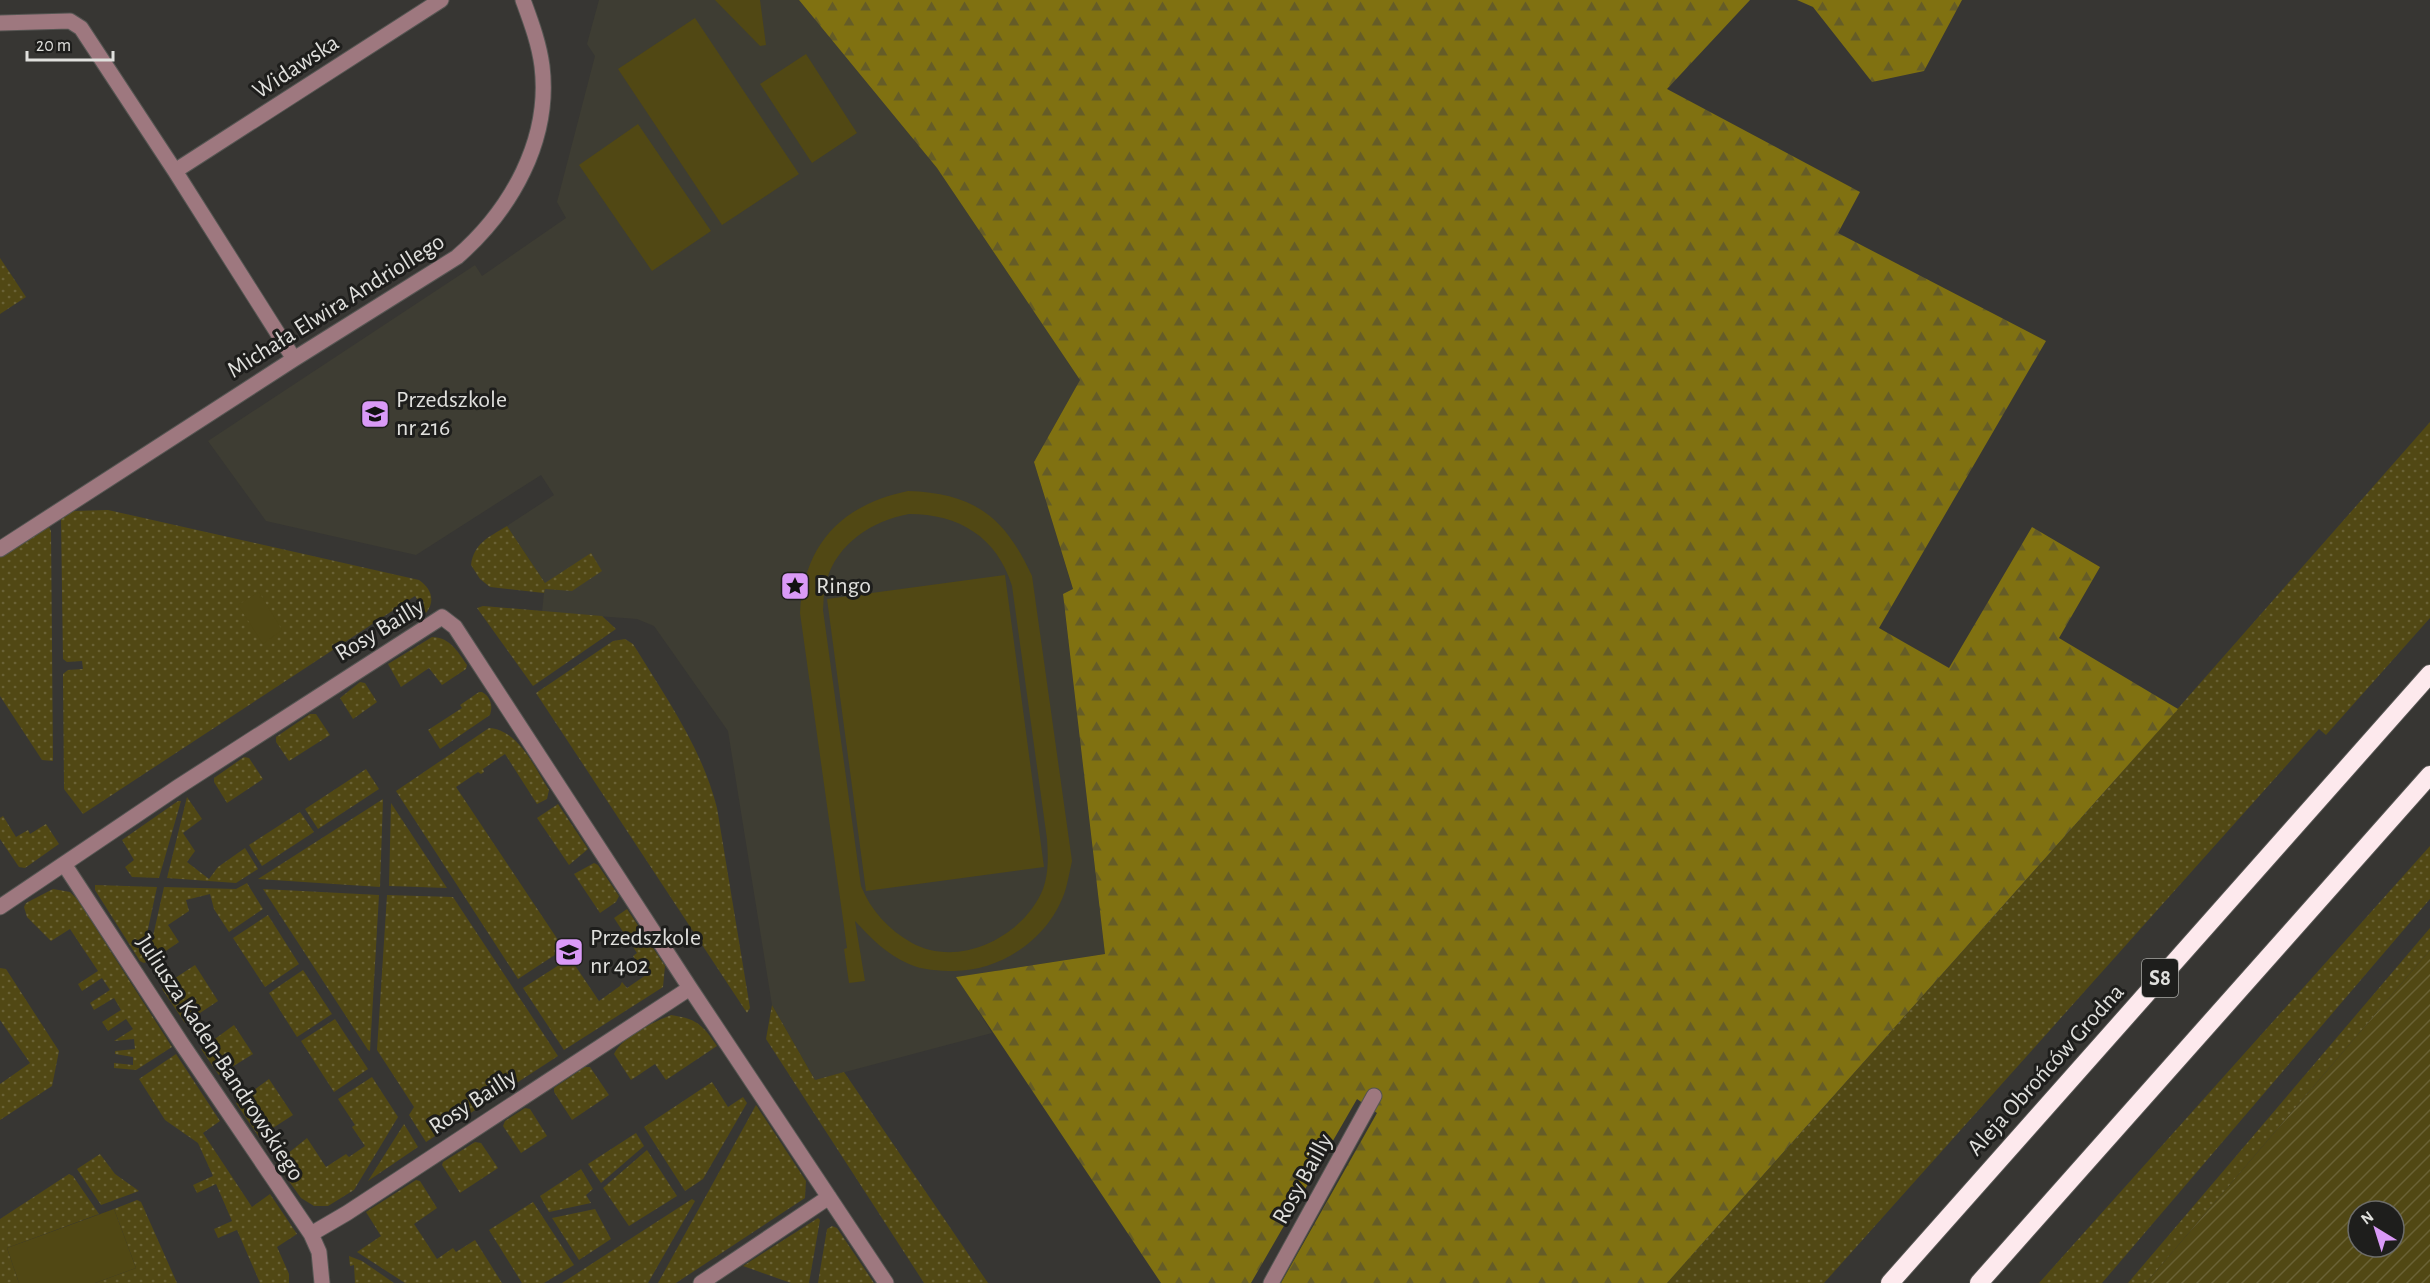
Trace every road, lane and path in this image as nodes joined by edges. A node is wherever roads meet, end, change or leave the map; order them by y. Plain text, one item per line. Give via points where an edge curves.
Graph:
1 (441, 0) edge
2 (523, 0) edge
3 (0, 23) edge
4 (175, 171) junction
5 (294, 359) junction
6 (0, 549) edge
7 (2430, 674) edge
8 (2430, 775) edge
9 (64, 864) junction
10 (0, 908) edge
11 (690, 988) junction
12 (1374, 1096) dead end
13 (829, 1197) junction
14 (311, 1234) junction
15 (322, 1283) edge
16 (700, 1283) edge
17 (886, 1283) edge
18 (1271, 1283) edge
19 (1890, 1283) edge
20 (1980, 1283) edge

1 - 4 street, Widawska
2 - 5 street, Michała Elwira Andriollego via 538,43 542,98 532,152 504,207 457,257
3 - 4 street via 70,21 81,28
4 - 5 street
5 - 6 street, Michała Elwira Andriollego
7 - 19 highway, Aleja Obrońców Grodna / S8
8 - 20 highway
9 - 10 street, Rosy Bailly
9 - 11 street, Rosy Bailly via 442,617 455,627
9 - 14 street, Juliusza Kaden-Bandrowskiego
11 - 13 street, Rosy Bailly
11 - 14 street, Rosy Bailly
12 - 18 street, Rosy Bailly
13 - 16 street
13 - 17 street, Rosy Bailly
14 - 15 street, Juliusza Kaden-Bandrowskiego via 319,1252

